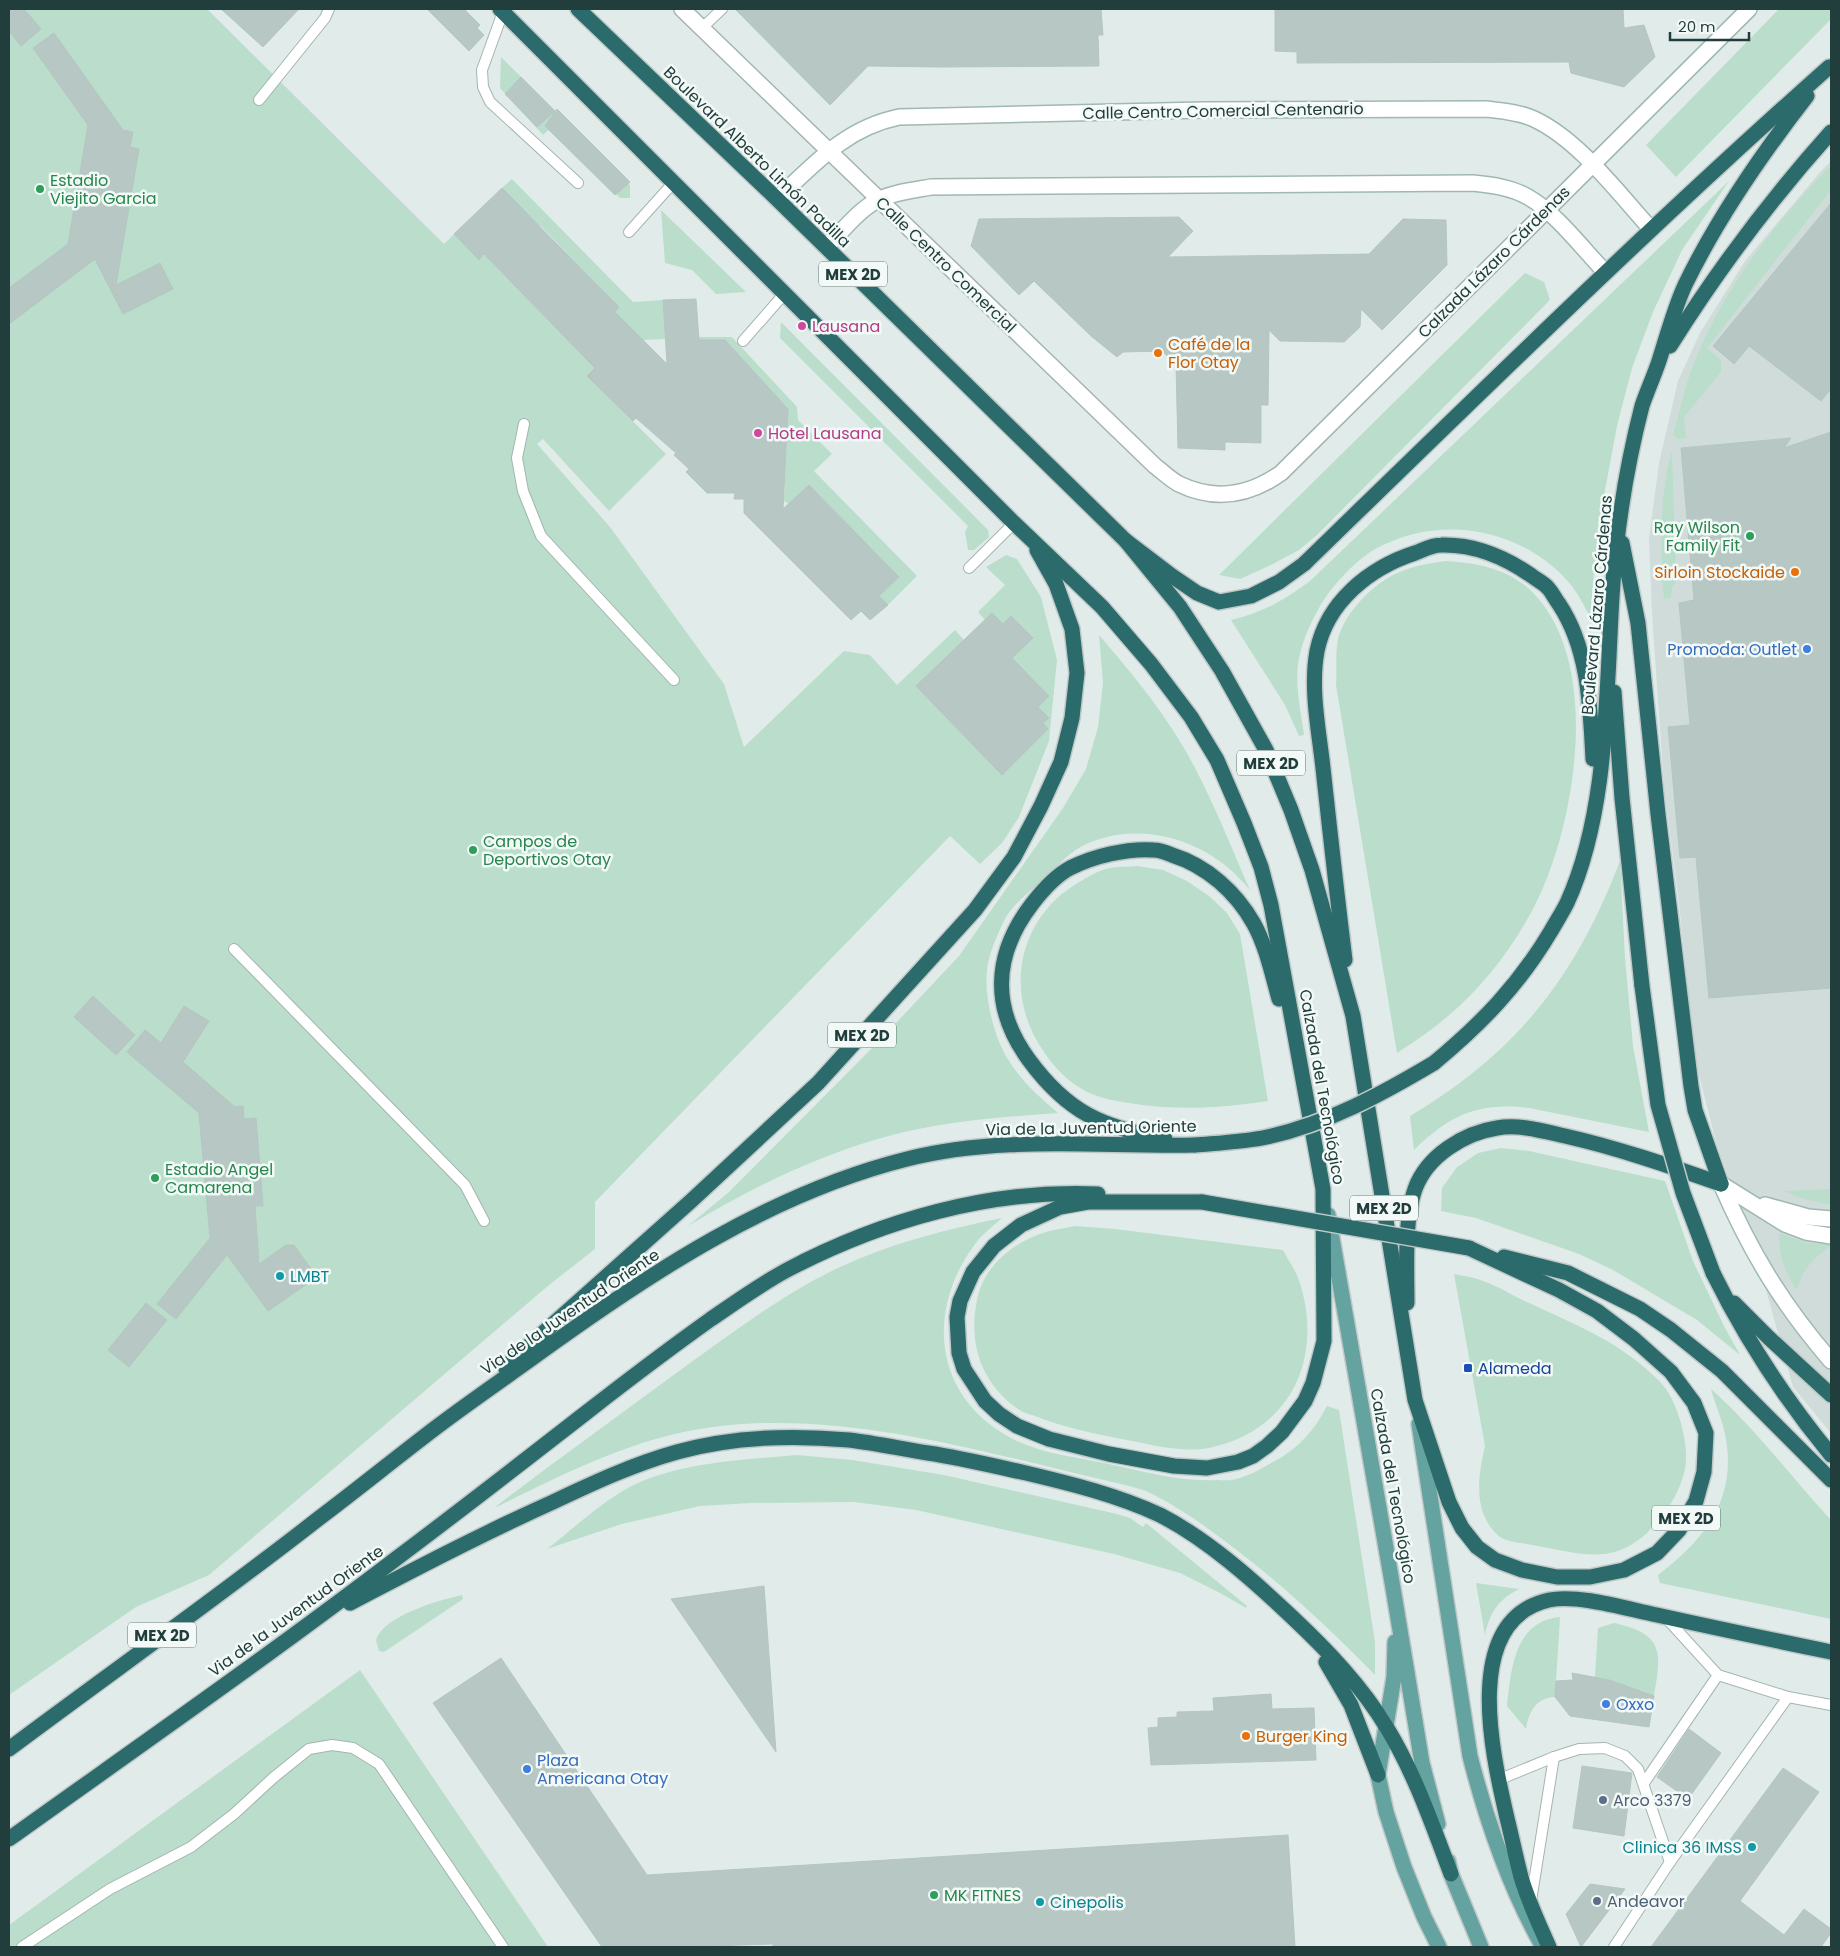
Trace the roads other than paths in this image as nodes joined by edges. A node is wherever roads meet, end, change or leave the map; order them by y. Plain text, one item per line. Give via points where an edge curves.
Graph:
1 (329, 9) edge
2 (578, 9) edge
3 (682, 9) edge
4 (722, 9) edge
5 (1749, 9) edge
6 (501, 10) edge
7 (702, 28) junction
8 (1830, 66) edge
9 (259, 100) dead end
10 (1831, 132) edge
11 (829, 151) junction
12 (1592, 165) junction
13 (674, 182) junction
14 (578, 183) dead end
15 (777, 199) junction
16 (878, 200) junction
17 (1546, 210) junction
18 (1651, 229) junction
19 (629, 232) dead end
20 (826, 247) junction
21 (1604, 272) junction
22 (785, 293) junction
23 (743, 340) dead end
24 (1656, 369) junction
25 (524, 424) dead end
26 (1226, 495) joint
27 (1014, 523) junction
28 (1619, 526) junction
29 (1029, 536) junction
30 (1126, 541) junction
31 (969, 568) dead end
32 (1610, 640) junction
33 (674, 680) dead end
34 (1595, 812) junction
35 (234, 949) dead end
36 (1353, 1016) junction
37 (1303, 1084) junction
38 (1195, 1146) junction
39 (1721, 1184) junction
40 (1323, 1189) junction
41 (1202, 1202) junction
42 (1831, 1219) edge
43 (484, 1221) dead end
44 (1831, 1236) edge
45 (1469, 1248) junction
46 (1713, 1273) junction
47 (1406, 1339) junction
48 (1831, 1361) edge
49 (1831, 1395) edge
50 (1415, 1400) junction
51 (438, 1426) junction
52 (1831, 1455) edge
53 (1831, 1480) edge
54 (1393, 1588) junction
55 (1272, 1598) junction
56 (1665, 1617) junction
57 (313, 1622) junction
58 (1831, 1652) edge
59 (1718, 1675) junction
60 (1788, 1697) junction
61 (1831, 1705) edge
62 (1386, 1724) junction
63 (9, 1749) edge
64 (1554, 1757) junction
65 (1378, 1775) junction
66 (1498, 1780) junction
67 (1644, 1783) junction
68 (9, 1839) edge
69 (1670, 1862) junction
70 (1451, 1874) junction
71 (1531, 1905) junction
72 (22, 1947) edge
73 (503, 1947) edge
74 (1438, 1947) edge
75 (1481, 1947) edge
76 (1543, 1947) edge
77 (1549, 1947) edge
78 (1614, 1947) edge

1 - 9 lane
2 - 15 highway, Boulevard Alberto Limón Padilla / MEX 2D
3 - 7 street, Calle Centro Comercial
4 - 7 lane
5 - 12 street, Calzada Lázaro Cárdenas
6 - 13 highway, MEX 2D
6 - 14 lane via 482,70 483,87 490,102
7 - 11 street, Calle Centro Comercial
8 - 18 highway
8 - 24 highway, Boulevard Lázaro Cárdenas via 1775,137 1715,230 1684,287
10 - 24 highway via 1739,242
11 - 12 street, Calle Centro Comercial Centenario via 864,127 881,120 908,116 1194,110 1486,109 1533,119 1558,132
11 - 15 street, Calle Centro Comercial Centenario
11 - 16 street, Calle Centro Comercial
12 - 17 street, Calzada Lázaro Cárdenas
12 - 18 street, Calle Centro Comercial Centenario
13 - 19 lane
13 - 22 highway, MEX 2D
15 - 20 highway, Boulevard Alberto Limón Padilla / MEX 2D
16 - 17 street via 912,190 957,186 1472,183 1528,196
16 - 20 street
16 - 26 street, Calle Centro Comercial via 1155,466 1178,484 1200,492
17 - 21 street
17 - 26 street, Calzada Lázaro Cárdenas via 1281,473 1248,491
18 - 21 highway
20 - 30 highway, Boulevard Alberto Limón Padilla / MEX 2D
21 - 30 highway via 1304,564 1279,582 1251,596 1219,602 1197,593
22 - 23 lane
22 - 27 highway, MEX 2D
24 - 28 highway, Boulevard Lázaro Cárdenas via 1643,405
25 - 33 lane via 517,458 523,491 541,536
27 - 29 highway, MEX 2D
27 - 31 lane
28 - 32 highway, Boulevard Lázaro Cárdenas
28 - 39 highway via 1638,623 1691,1086 1695,1110
29 - 37 highway, Calzada del Tecnológico via 1102,607 1151,664 1191,717 1217,760 1258,858 1271,905
29 - 51 highway, MEX 2D via 1056,584 1072,629 1077,673 1072,718 1061,762 1014,858 975,910 818,1083 684,1208
30 - 36 highway, Calzada del Tecnológico / MEX 2D via 1190,623 1266,750 1312,870
32 - 34 highway, Boulevard Lázaro Cárdenas
32 - 46 highway, bridge via 1622,798 1658,1105 1682,1193
34 - 36 highway via 1585,664 1570,620 1548,588 1495,554 1469,547 1439,545 1375,570 1349,592 1331,614 1317,650 1315,674 1335,880
34 - 38 highway, Via de la Juventud Oriente, bridge via 1585,856 1566,905 1537,954 1504,998 1434,1063 1378,1096 1302,1127 1266,1137
35 - 43 lane via 465,1184
36 - 47 highway, Calzada del Tecnológico / MEX 2D
37 - 38 highway via 1268,960 1254,924 1236,898 1213,875 1184,859 1156,850 1109,855 1068,869 1039,895 1010,938 1004,957 1002,995 1010,1028 1053,1089 1086,1114 1128,1132
37 - 40 highway, Calzada del Tecnológico
38 - 51 highway, Via de la Juventud Oriente via 1055,1143 984,1146 909,1158 859,1172 768,1210 686,1255 604,1306
39 - 42 street via 1770,1208
39 - 44 street via 1785,1224
39 - 47 highway via 1595,1143 1534,1128 1498,1127 1451,1145 1429,1165 1415,1188 1408,1225
39 - 48 street via 1742,1232 1769,1280 1804,1330
40 - 41 highway via 1324,1341 1305,1401 1268,1446 1253,1456 1207,1468 1174,1466 1109,1454 1029,1433 985,1401 964,1369 959,1353 957,1317 960,1300 973,1272 994,1246 1021,1225 1060,1207 1088,1202
40 - 54 main road, Calzada del Tecnológico
41 - 45 highway, Via de la Juventud Oriente / MEX 2D, bridge
41 - 57 highway, Via de la Juventud Oriente / MEX 2D via 1076,1193 995,1200 916,1217 826,1251 748,1294 650,1362
45 - 50 highway, MEX 2D via 1597,1311 1671,1372 1694,1403 1706,1434 1704,1472 1696,1501 1679,1530 1657,1553 1624,1570 1590,1578 1557,1577 1522,1570 1495,1560 1477,1547 1462,1528 1449,1502
45 - 53 highway via 1568,1273 1640,1309 1722,1371
46 - 49 highway via 1735,1303
46 - 52 highway via 1757,1353
47 - 50 highway, Calzada del Tecnológico / MEX 2D
50 - 76 main road, Calzada del Tecnológico via 1470,1756 1501,1859 1524,1914
51 - 63 highway, Via de la Juventud Oriente / MEX 2D via 315,1522
54 - 62 main road via 1394,1676
54 - 70 main road, Calzada del Tecnológico via 1422,1763
55 - 57 highway via 1208,1545 1162,1517 1117,1497 960,1458 850,1440 790,1438 730,1442 686,1450 624,1470 482,1534
55 - 62 highway via 1325,1648
55 - 65 highway via 1330,1666 1351,1705
56 - 58 highway
56 - 59 lane
56 - 66 highway via 1566,1598 1537,1604 1512,1622 1502,1636 1490,1677 1489,1706
57 - 68 highway, Via de la Juventud Oriente / MEX 2D
59 - 60 lane
59 - 67 lane
60 - 61 lane
60 - 69 lane
62 - 65 main road
62 - 70 highway via 1419,1790
64 - 66 lane
64 - 67 lane via 1580,1749 1605,1748 1625,1756 1638,1769
64 - 71 lane
65 - 74 main road via 1404,1867
66 - 71 highway via 1521,1877
67 - 69 lane
69 - 78 lane
70 - 75 main road, Calzada del Tecnológico
71 - 77 highway
72 - 73 lane via 110,1889 192,1847 309,1749 332,1745 353,1748 379,1764

